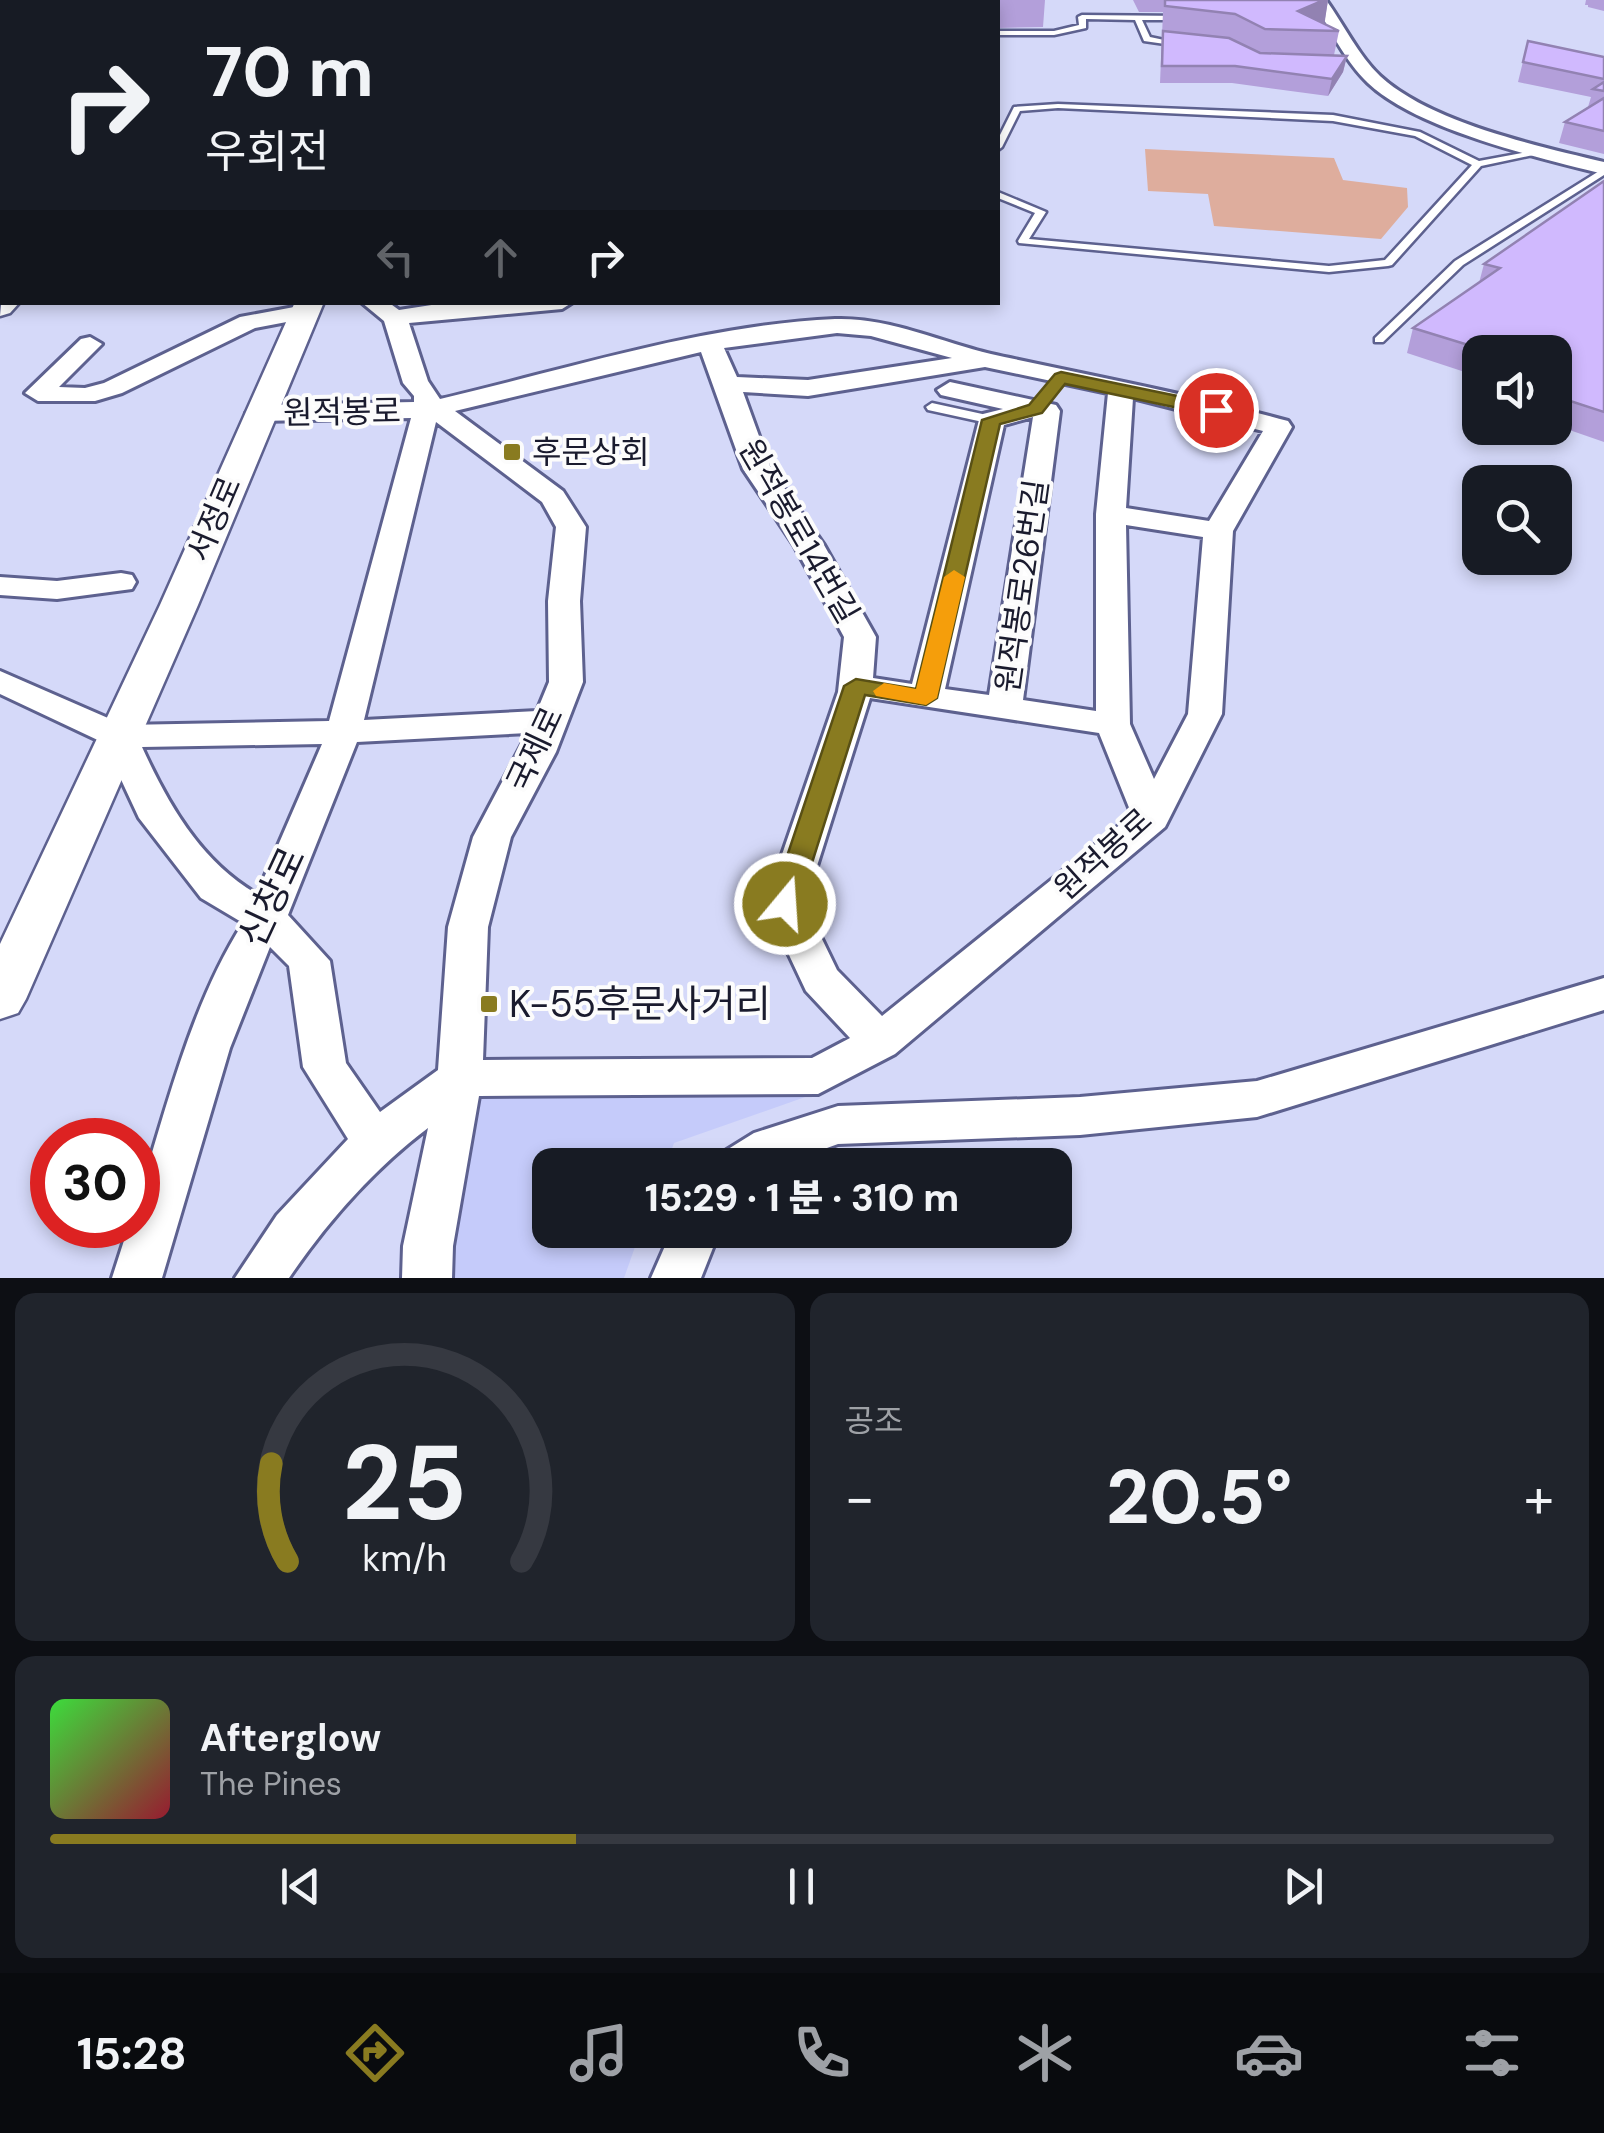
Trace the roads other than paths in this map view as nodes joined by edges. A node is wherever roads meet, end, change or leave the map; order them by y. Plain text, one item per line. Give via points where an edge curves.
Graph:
1 (1317, 3) edge
2 (1137, 18) junction
3 (1191, 18) edge
4 (1000, 32) edge
5 (1196, 46) edge
6 (1000, 143) edge
7 (1543, 152) junction
8 (1478, 164) junction
9 (1604, 170) edge
10 (1000, 196) edge
11 (508, 305) edge
12 (308, 307) edge
13 (384, 310) edge
14 (1380, 340) dead end
15 (709, 343) junction
16 (90, 344) dead end
17 (986, 360) junction
18 (1061, 378) junction
19 (728, 384) junction
20 (1121, 389) junction
21 (941, 399) joint
22 (1036, 409) junction
23 (426, 410) junction
24 (259, 414) junction
25 (992, 420) junction
26 (1111, 514) junction
27 (1218, 531) junction
28 (121, 582) dead end
29 (0, 586) edge
30 (0, 681) edge
31 (856, 686) junction
32 (926, 698) junction
33 (1004, 710) junction
34 (548, 720) junction
35 (1113, 724) junction
36 (344, 732) junction
37 (119, 736) junction
38 (1152, 818) junction
39 (267, 918) junction
40 (1604, 994) edge
41 (0, 998) edge
42 (880, 1042) junction
43 (460, 1078) junction
44 (375, 1142) junction
45 (770, 1148) edge
46 (688, 1248) edge
47 (137, 1278) edge
48 (260, 1278) edge
49 (427, 1278) edge
50 (676, 1278) edge

1 - 7 street via 1355,67 1379,85 1405,102
2 - 3 lane
2 - 4 lane via 1082,17 1084,26 1054,34
2 - 5 lane via 1147,39
6 - 8 lane via 1017,108 1138,108 1334,118 1416,134
7 - 8 lane
7 - 9 street
8 - 10 lane via 1388,264 1329,269 1023,241 1041,212
9 - 14 lane via 1459,263
11 - 13 street
12 - 16 street via 248,322 113,388 86,396 38,393
12 - 24 street, 서정로
13 - 23 street via 427,394
15 - 17 street, 원적봉로 via 837,326
15 - 19 street, 원적봉로14번길
15 - 23 street, 원적봉로
17 - 18 street, 원적봉로
17 - 19 street, 원적봉로 via 808,388
18 - 20 street, 원적봉로
18 - 22 street
19 - 31 street, 원적봉로14번길 via 757,469 860,638
20 - 26 street
20 - 27 street, 원적봉로 via 1279,427
21 - 22 street
21 - 25 lane
22 - 25 street
22 - 33 street, 원적봉로26번길 via 1047,411
23 - 24 street, 원적봉로
23 - 34 street, 국제로 via 448,417 553,497 571,527 566,682
23 - 36 street, 원적봉로
24 - 37 street, 서정로
25 - 32 street, 원적봉로26번길
26 - 27 street
26 - 35 street
27 - 38 street, 원적봉로 via 1205,714
28 - 29 street via 56,590
30 - 37 street
31 - 32 street
31 - 42 street, 원적봉로14번길 via 785,904 821,980
32 - 33 street, 원적봉로26번길
33 - 35 street
34 - 36 street
34 - 43 street, 국제로 via 492,838 468,927
35 - 38 street
36 - 37 street
36 - 39 street, 신창로
37 - 39 street via 152,809 183,850 215,888
37 - 41 street, 서정로
38 - 42 street, 원적봉로
39 - 44 street via 309,960 325,1067
39 - 47 street, 신창로 via 243,957 208,1048
40 - 45 street via 1257,1099 1080,1116 838,1126
42 - 43 street, 원적봉로 via 818,1076
43 - 44 street
43 - 49 street, 국제로
44 - 48 street via 294,1230
46 - 50 street

